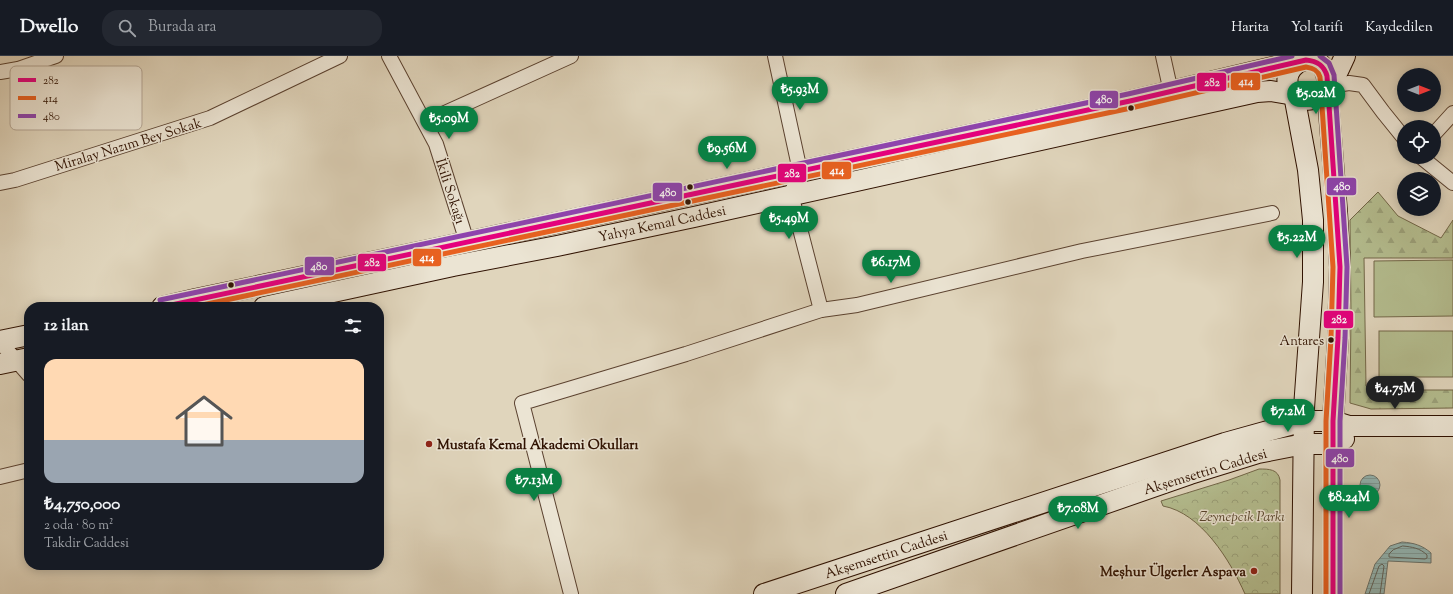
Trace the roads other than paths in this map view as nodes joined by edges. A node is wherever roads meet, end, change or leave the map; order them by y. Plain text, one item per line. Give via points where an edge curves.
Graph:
1 (56, 56) edge
2 (340, 56) edge
3 (389, 56) edge
4 (571, 56) edge
5 (775, 56) edge
6 (1163, 56) edge
7 (1345, 56) edge
8 (1307, 59) edge
9 (27, 66) edge
10 (10, 70) edge
11 (0, 72) edge
12 (1327, 84) junction
13 (1171, 92) junction
14 (1294, 95) junction
15 (1453, 112) edge
16 (425, 122) junction
17 (1441, 126) edge
18 (1397, 129) edge
19 (1430, 164) edge
20 (800, 171) junction
21 (0, 183) edge
22 (1453, 183) edge
23 (791, 194) junction
24 (1272, 213) dead end
25 (467, 242) junction
26 (183, 302) edge
27 (287, 302) edge
28 (821, 310) junction
29 (24, 336) edge
30 (0, 342) edge
31 (19, 364) edge
32 (1304, 421) junction
33 (1333, 421) junction
34 (1453, 426) edge
35 (1453, 438) edge
36 (1304, 444) junction
37 (1333, 444) junction
38 (24, 471) edge
39 (0, 476) edge
40 (570, 594) edge
41 (764, 594) edge
42 (846, 594) edge
43 (1302, 594) edge
44 (1333, 594) edge

1 - 9 street
2 - 21 street, Miralay Nazım Bey Sokak via 210,118
3 - 16 street, İkili Sokağı
4 - 16 street
5 - 20 street
6 - 13 street
7 - 12 main road via 1338,71
8 - 12 main road via 1319,63 1324,68
8 - 13 main road, Yahya Kemal Caddesi
8 - 14 main road via 1290,70 1288,83
10 - 11 street
12 - 14 main road via 1324,92 1312,100
12 - 18 street via 1349,82 1363,85
12 - 33 main road via 1340,267
13 - 20 main road, Yahya Kemal Caddesi
14 - 23 main road, Yahya Kemal Caddesi via 1271,91 1257,92
14 - 32 main road via 1308,170 1313,220 1313,282
15 - 17 street
16 - 25 street, İkili Sokağı via 436,144
19 - 22 street
20 - 23 street
20 - 25 main road, Yahya Kemal Caddesi
23 - 27 main road, Yahya Kemal Caddesi
23 - 28 street
24 - 28 street via 1082,251 857,305
25 - 26 main road, Yahya Kemal Caddesi
28 - 40 street via 522,403
29 - 30 main road
30 - 31 street
32 - 33 main road, Akşemsettin Caddesi
32 - 36 main road
32 - 41 main road, Akşemsettin Caddesi via 1221,445
33 - 34 main road, Akşemsettin Caddesi via 1349,426
33 - 37 main road
35 - 37 main road, Akşemsettin Caddesi via 1349,438
36 - 37 main road, Akşemsettin Caddesi
36 - 42 main road, Akşemsettin Caddesi via 1258,453 1190,474
36 - 43 main road
37 - 44 main road
38 - 39 street

